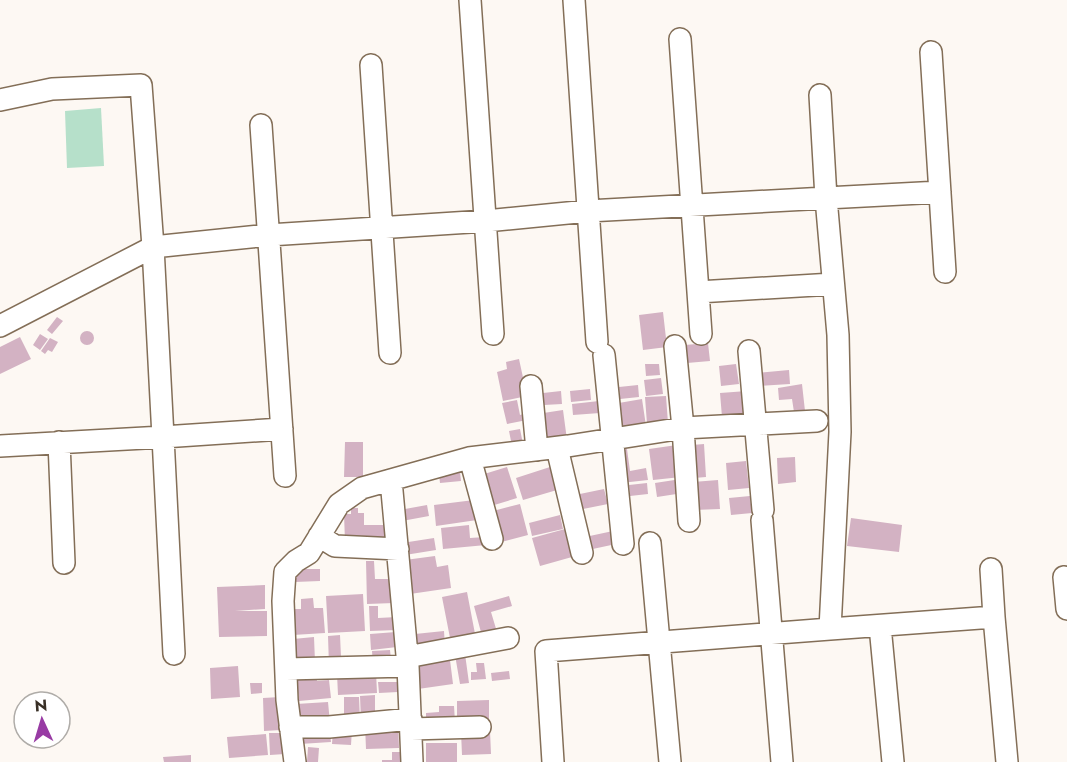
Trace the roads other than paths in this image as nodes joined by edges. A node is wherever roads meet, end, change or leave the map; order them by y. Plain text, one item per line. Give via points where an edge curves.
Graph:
1 (470, 0) edge
2 (574, 0) edge
3 (680, 39) dead end
4 (931, 52) dead end
5 (372, 65) dead end
6 (820, 96) dead end
7 (0, 100) edge
8 (261, 125) dead end
9 (940, 192) junction
10 (826, 198) junction
11 (692, 205) junction
12 (588, 211) junction
13 (486, 221) junction
14 (381, 227) junction
15 (269, 236) junction
16 (153, 247) junction
17 (945, 273) dead end
18 (833, 284) junction
19 (698, 292) junction
20 (0, 326) edge
21 (493, 334) dead end
22 (701, 334) dead end
23 (675, 346) dead end
24 (750, 351) dead end
25 (390, 353) dead end
26 (531, 386) dead end
27 (816, 421) dead end
28 (756, 425) junction
29 (683, 428) junction
30 (282, 429) junction
31 (163, 436) junction
32 (611, 440) junction
33 (59, 442) junction
34 (0, 446) edge
35 (547, 449) junction
36 (471, 458) junction
37 (285, 476) dead end
38 (392, 480) junction
39 (689, 521) dead end
40 (319, 536) junction
41 (492, 539) dead end
42 (650, 543) dead end
43 (623, 544) dead end
44 (398, 549) junction
45 (582, 553) dead end
46 (64, 562) dead end
47 (991, 569) dead end
48 (1064, 577) dead end
49 (1067, 609) edge
50 (994, 617) junction
51 (880, 626) junction
52 (830, 629) junction
53 (771, 634) junction
54 (507, 638) dead end
55 (660, 642) junction
56 (174, 654) dead end
57 (408, 662) junction
58 (286, 669) junction
59 (411, 724) junction
60 (290, 727) junction
61 (480, 727) dead end
62 (295, 762) edge
63 (412, 762) edge
64 (553, 762) edge
65 (670, 762) edge
66 (782, 762) edge
67 (893, 762) edge
68 (1007, 762) edge

1 - 13 street
2 - 12 street
3 - 11 street
4 - 9 street
5 - 14 street
6 - 10 street
7 - 16 street via 52,89 141,85
8 - 15 street
9 - 10 street
9 - 17 street
10 - 11 street
10 - 18 street
11 - 12 street
11 - 19 street
12 - 13 street
12 - 32 street
13 - 14 street
13 - 21 street
14 - 15 street
14 - 25 street
15 - 16 street
15 - 30 street
16 - 20 street
16 - 31 street
18 - 19 street
18 - 52 street via 840,432
19 - 22 street
23 - 29 street
24 - 28 street
26 - 35 street
27 - 28 street
28 - 29 street
28 - 53 street
29 - 32 street
29 - 39 street
30 - 31 street
30 - 37 street
31 - 33 street
31 - 56 street
32 - 35 street
32 - 43 street
33 - 34 street
33 - 46 street
35 - 36 street
35 - 45 street
36 - 38 street
36 - 41 street
38 - 40 street via 362,488 339,504
38 - 44 street
40 - 44 street via 335,546
40 - 58 street via 309,553 285,572
42 - 55 street
44 - 57 street
47 - 50 street
48 - 49 street
50 - 51 street
50 - 68 street
51 - 52 street
51 - 67 street
52 - 53 street
53 - 55 street
53 - 66 street
54 - 57 street
55 - 64 street via 546,651
55 - 65 street
57 - 58 street
57 - 59 street
58 - 60 street
59 - 60 street
59 - 61 street
59 - 63 street
60 - 62 street

